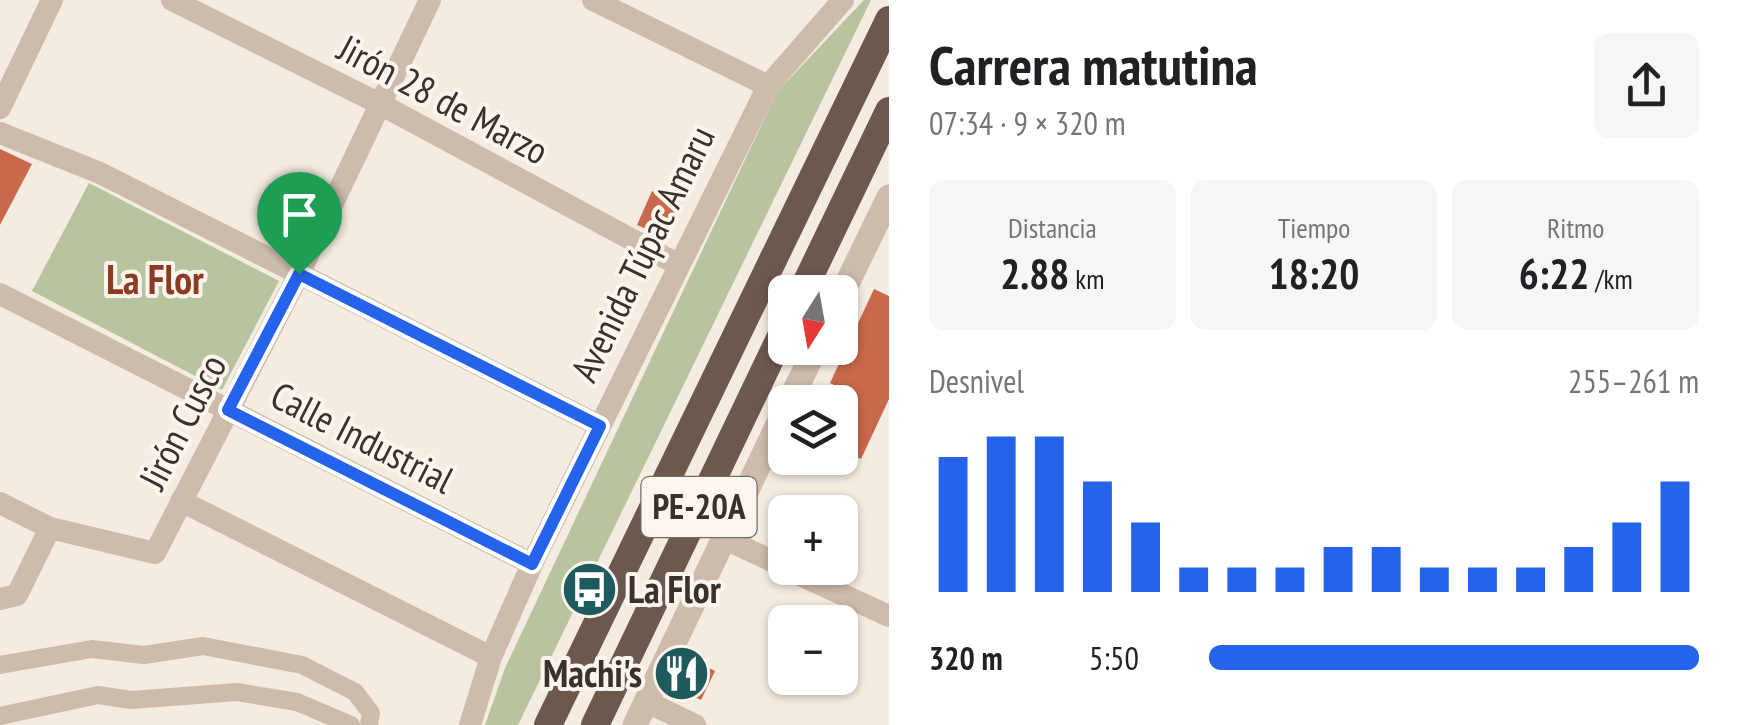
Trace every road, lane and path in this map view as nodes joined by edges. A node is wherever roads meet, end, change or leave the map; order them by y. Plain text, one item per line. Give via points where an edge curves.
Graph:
1 (52, 0) edge
2 (172, 0) edge
3 (430, 0) edge
4 (593, 0) edge
5 (842, 0) edge
6 (889, 20) edge
7 (768, 86) junction
8 (380, 104) junction
9 (0, 108) edge
10 (889, 111) edge
11 (0, 133) edge
12 (889, 197) edge
13 (678, 265) junction
14 (299, 274) junction
15 (810, 275) edge
16 (851, 275) edge
17 (0, 294) edge
18 (768, 363) edge
19 (228, 410) junction
20 (600, 426) junction
21 (768, 445) edge
22 (181, 501) junction
23 (0, 504) edge
24 (50, 528) junction
25 (722, 538) junction
26 (768, 559) edge
27 (532, 564) junction
28 (826, 585) edge
29 (0, 598) edge
30 (888, 612) edge
31 (491, 657) junction
32 (0, 665) edge
33 (641, 713) edge
34 (0, 716) edge
35 (350, 725) edge
36 (369, 725) edge
37 (470, 725) edge
38 (548, 725) edge
39 (594, 725) edge
40 (696, 725) edge

1 - 9 street
2 - 8 street, Jirón 28 de Marzo
3 - 8 street, Jirón Cusco
4 - 7 street
5 - 7 street, Avenida Túpac Amaru
6 - 38 highway, PE-20A
7 - 13 street, Avenida Túpac Amaru
8 - 13 street, Jirón 28 de Marzo
8 - 14 street, Jirón Cusco
10 - 15 highway
11 - 14 street via 100,173
12 - 16 street
13 - 20 street, Avenida Túpac Amaru
14 - 19 street, Jirón Cusco
14 - 20 street
17 - 19 street, Calle Industrial
18 - 39 highway, PE-20A
19 - 22 street, Jirón Cusco
19 - 27 street, Calle Industrial
20 - 27 street, Avenida Túpac Amaru
21 - 25 street
22 - 24 street, Jirón Cusco via 156,553
22 - 31 street
23 - 24 street
24 - 29 street via 17,595
25 - 26 street
25 - 33 street
27 - 31 street, Avenida Túpac Amaru
28 - 30 street
31 - 37 street, Avenida Túpac Amaru
32 - 36 street via 92,649 144,655 203,646 302,666 356,692 371,713
33 - 40 street
34 - 35 street via 98,696 237,692 296,702

